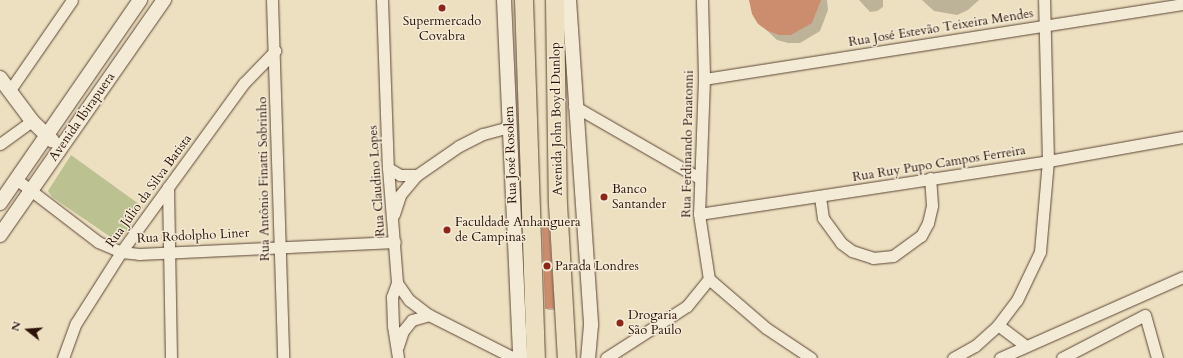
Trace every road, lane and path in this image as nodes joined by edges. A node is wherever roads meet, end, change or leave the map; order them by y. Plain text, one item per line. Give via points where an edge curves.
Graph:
1 (72, 0) edge
2 (140, 0) edge
3 (164, 0) edge
4 (272, 0) edge
5 (382, 0) edge
6 (504, 0) edge
7 (524, 0) edge
8 (555, 0) edge
9 (569, 0) edge
10 (702, 0) edge
11 (1044, 0) edge
12 (1183, 4) edge
13 (1045, 26) junction
14 (275, 51) junction
15 (0, 78) edge
16 (704, 79) junction
17 (10, 90) junction
18 (574, 106) junction
19 (32, 120) junction
20 (510, 126) junction
21 (46, 135) junction
22 (1183, 137) edge
23 (0, 144) edge
24 (60, 148) junction
25 (1048, 161) junction
26 (388, 168) junction
27 (417, 175) junction
28 (699, 178) junction
29 (930, 178) junction
30 (16, 179) junction
31 (168, 187) junction
32 (30, 191) junction
33 (820, 197) junction
34 (0, 203) edge
35 (699, 214) junction
36 (393, 216) junction
37 (0, 235) edge
38 (395, 242) junction
39 (280, 245) junction
40 (168, 251) junction
41 (121, 252) junction
42 (1183, 277) edge
43 (709, 279) junction
44 (397, 282) junction
45 (429, 315) junction
46 (998, 325) junction
47 (1026, 346) junction
48 (398, 352) edge
49 (63, 358) edge
50 (171, 358) edge
51 (283, 358) edge
52 (514, 358) edge
53 (520, 358) edge
54 (536, 358) edge
55 (567, 358) edge
56 (588, 358) edge
57 (606, 358) edge
58 (811, 358) edge
59 (952, 358) edge
60 (1000, 358) edge
61 (1062, 358) edge
62 (1157, 358) edge

1 - 17 street
2 - 21 street, Avenida Ibirapuera
3 - 24 street, Avenida Ibirapuera
4 - 14 street, Rua Antônio Finatti Sobrinho
5 - 26 street, Rua Claudino Lopes
6 - 20 street, Rua José Rosolem
7 - 54 main road
8 - 55 main road, Avenida John Boyd Dunlop via 558,204
9 - 18 street
10 - 16 street, Rua Ferdinando Panatonni
11 - 13 street
12 - 13 street, Rua José Estevão Teixeira Mendes
13 - 16 street, Rua José Estevão Teixeira Mendes
13 - 25 street
14 - 31 street, Rua Júlio da Silva Batista via 244,83
14 - 39 street, Rua Antônio Finatti Sobrinho
15 - 17 street
16 - 28 street, Rua Ferdinando Panatonni
17 - 19 street
18 - 28 street
18 - 56 street via 590,325
19 - 21 street
19 - 23 street
20 - 27 street via 483,134 459,146
20 - 53 street, Rua José Rosolem
21 - 24 street
21 - 30 street, Avenida Ibirapuera
22 - 25 street, Rua Ruy Pupo Campos Ferreira
24 - 32 street, Avenida Ibirapuera
25 - 29 street, Rua Ruy Pupo Campos Ferreira
25 - 46 street via 1040,252 1017,300
26 - 27 street via 400,175
26 - 36 street, Rua Claudino Lopes
27 - 36 street via 400,195
28 - 35 street, Rua Ferdinando Panatonni
29 - 33 street, Rua Ruy Pupo Campos Ferreira
29 - 33 street via 932,205 928,223 921,236 893,256 873,258 852,251 841,243 822,218
30 - 32 street, Rua Rodolpho Liner
30 - 34 street, Avenida Ibirapuera
31 - 40 street
31 - 41 street, Rua Júlio da Silva Batista
32 - 37 street, Avenida Ibirapuera
32 - 41 street, Rua Rodolpho Liner via 98,242
33 - 35 street, Rua Ruy Pupo Campos Ferreira
35 - 43 street, Rua Ferdinando Panatonni
36 - 38 street, Rua Claudino Lopes
38 - 39 street, Rua Rodolpho Liner
38 - 44 street, Rua Claudino Lopes
39 - 40 street, Rua Rodolpho Liner
39 - 51 street, Rua Antônio Finatti Sobrinho
40 - 41 street, Rua Rodolpho Liner
40 - 50 street
41 - 49 street, Rua Júlio da Silva Batista via 76,323
42 - 47 street
43 - 57 street via 687,306
43 - 58 street via 766,328
44 - 45 street via 409,300
44 - 48 street, Rua Claudino Lopes via 392,298 393,326
45 - 48 street via 412,320 403,331
45 - 52 street
46 - 47 street
46 - 59 street via 975,346
47 - 60 street
61 - 62 street via 1145,315

